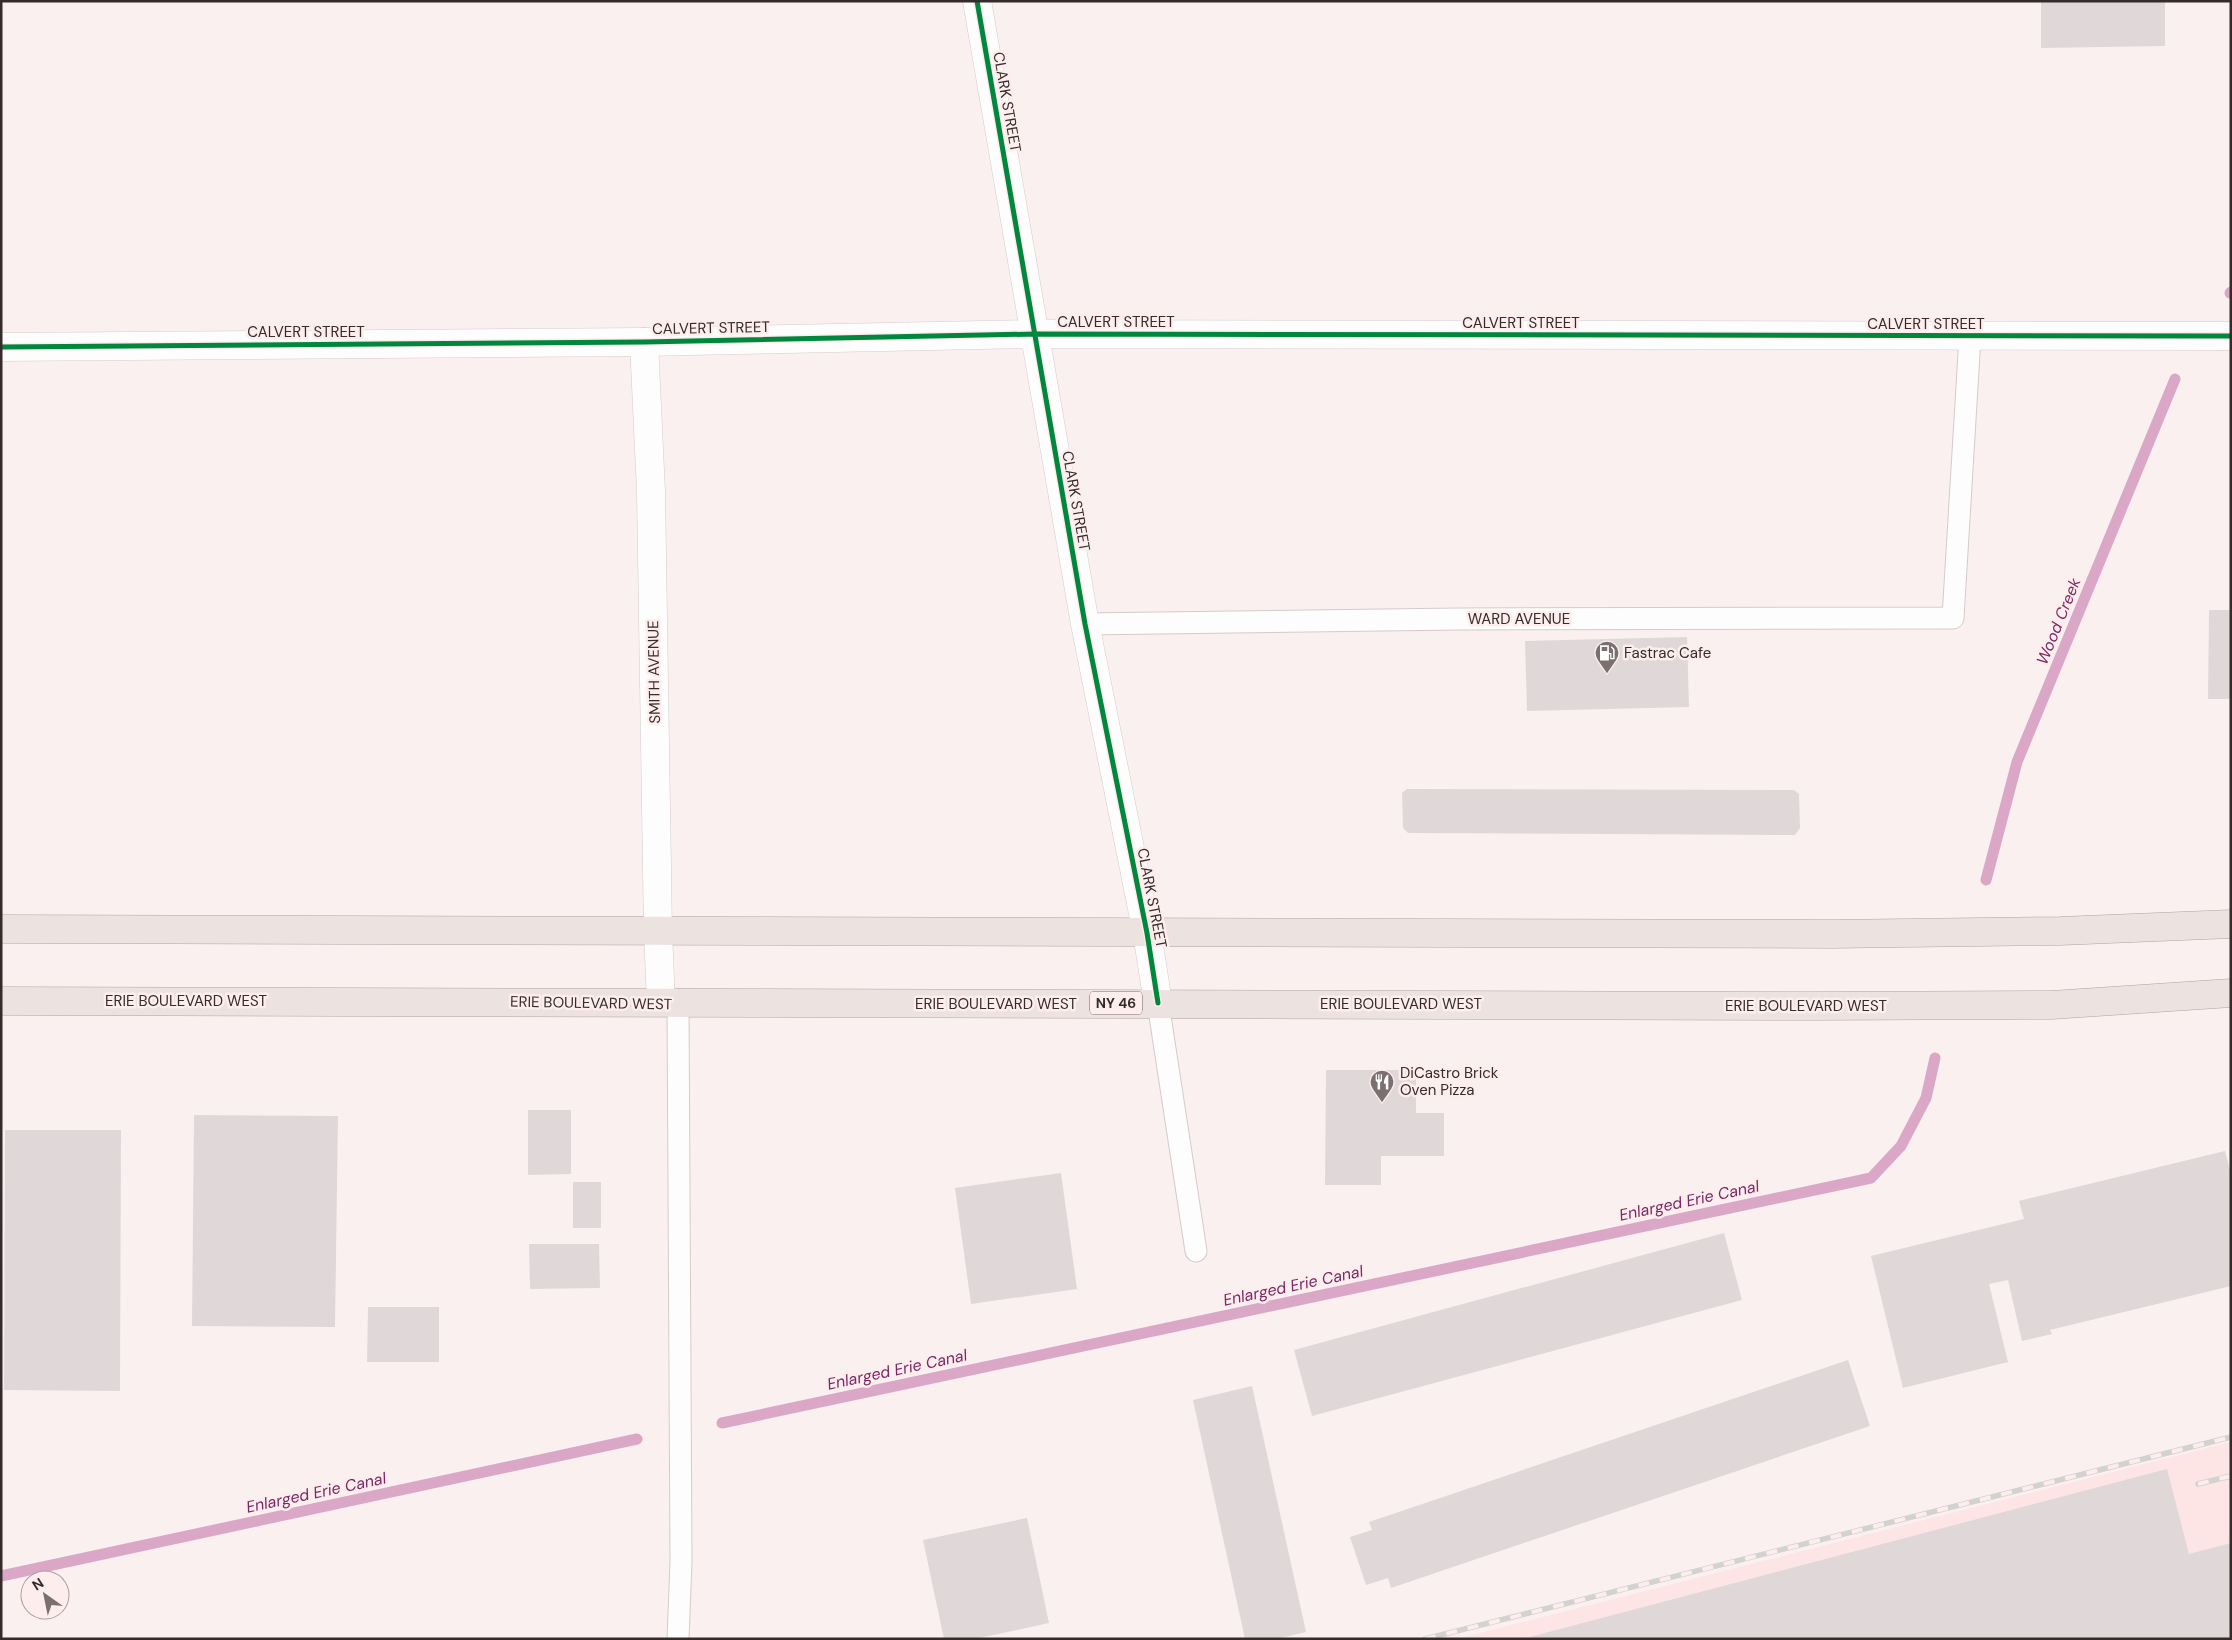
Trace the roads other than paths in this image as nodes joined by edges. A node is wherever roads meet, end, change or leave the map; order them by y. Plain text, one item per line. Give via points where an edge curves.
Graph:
1 (977, 1) edge
2 (1034, 334) junction
3 (2231, 336) edge
4 (1970, 337) junction
5 (644, 342) junction
6 (1, 347) edge
7 (1084, 624) junction
8 (2231, 924) edge
9 (1, 929) edge
10 (658, 932) junction
11 (1147, 933) junction
12 (2231, 993) edge
13 (1, 1001) edge
14 (670, 1003) junction
15 (1158, 1003) junction
16 (1196, 1252) dead end
17 (678, 1639) edge

1 - 2 street, CLARK STREET
2 - 4 street, CALVERT STREET
2 - 5 street, CALVERT STREET
2 - 7 street, CLARK STREET
3 - 4 street, CALVERT STREET
4 - 7 lane, WARD AVENUE via 1953,618
5 - 6 street, CALVERT STREET
5 - 10 street, SMITH AVENUE via 651,502
7 - 11 street, CLARK STREET
8 - 11 main road via 2060,931 1832,934
9 - 10 main road
10 - 11 main road
10 - 14 street, SMITH AVENUE
11 - 15 street, CLARK STREET
12 - 15 main road, ERIE BOULEVARD WEST / NY 46 via 2042,1005
13 - 14 main road, ERIE BOULEVARD WEST / NY 46
14 - 15 main road, ERIE BOULEVARD WEST / NY 46
14 - 17 lane via 681,1562
15 - 16 lane

